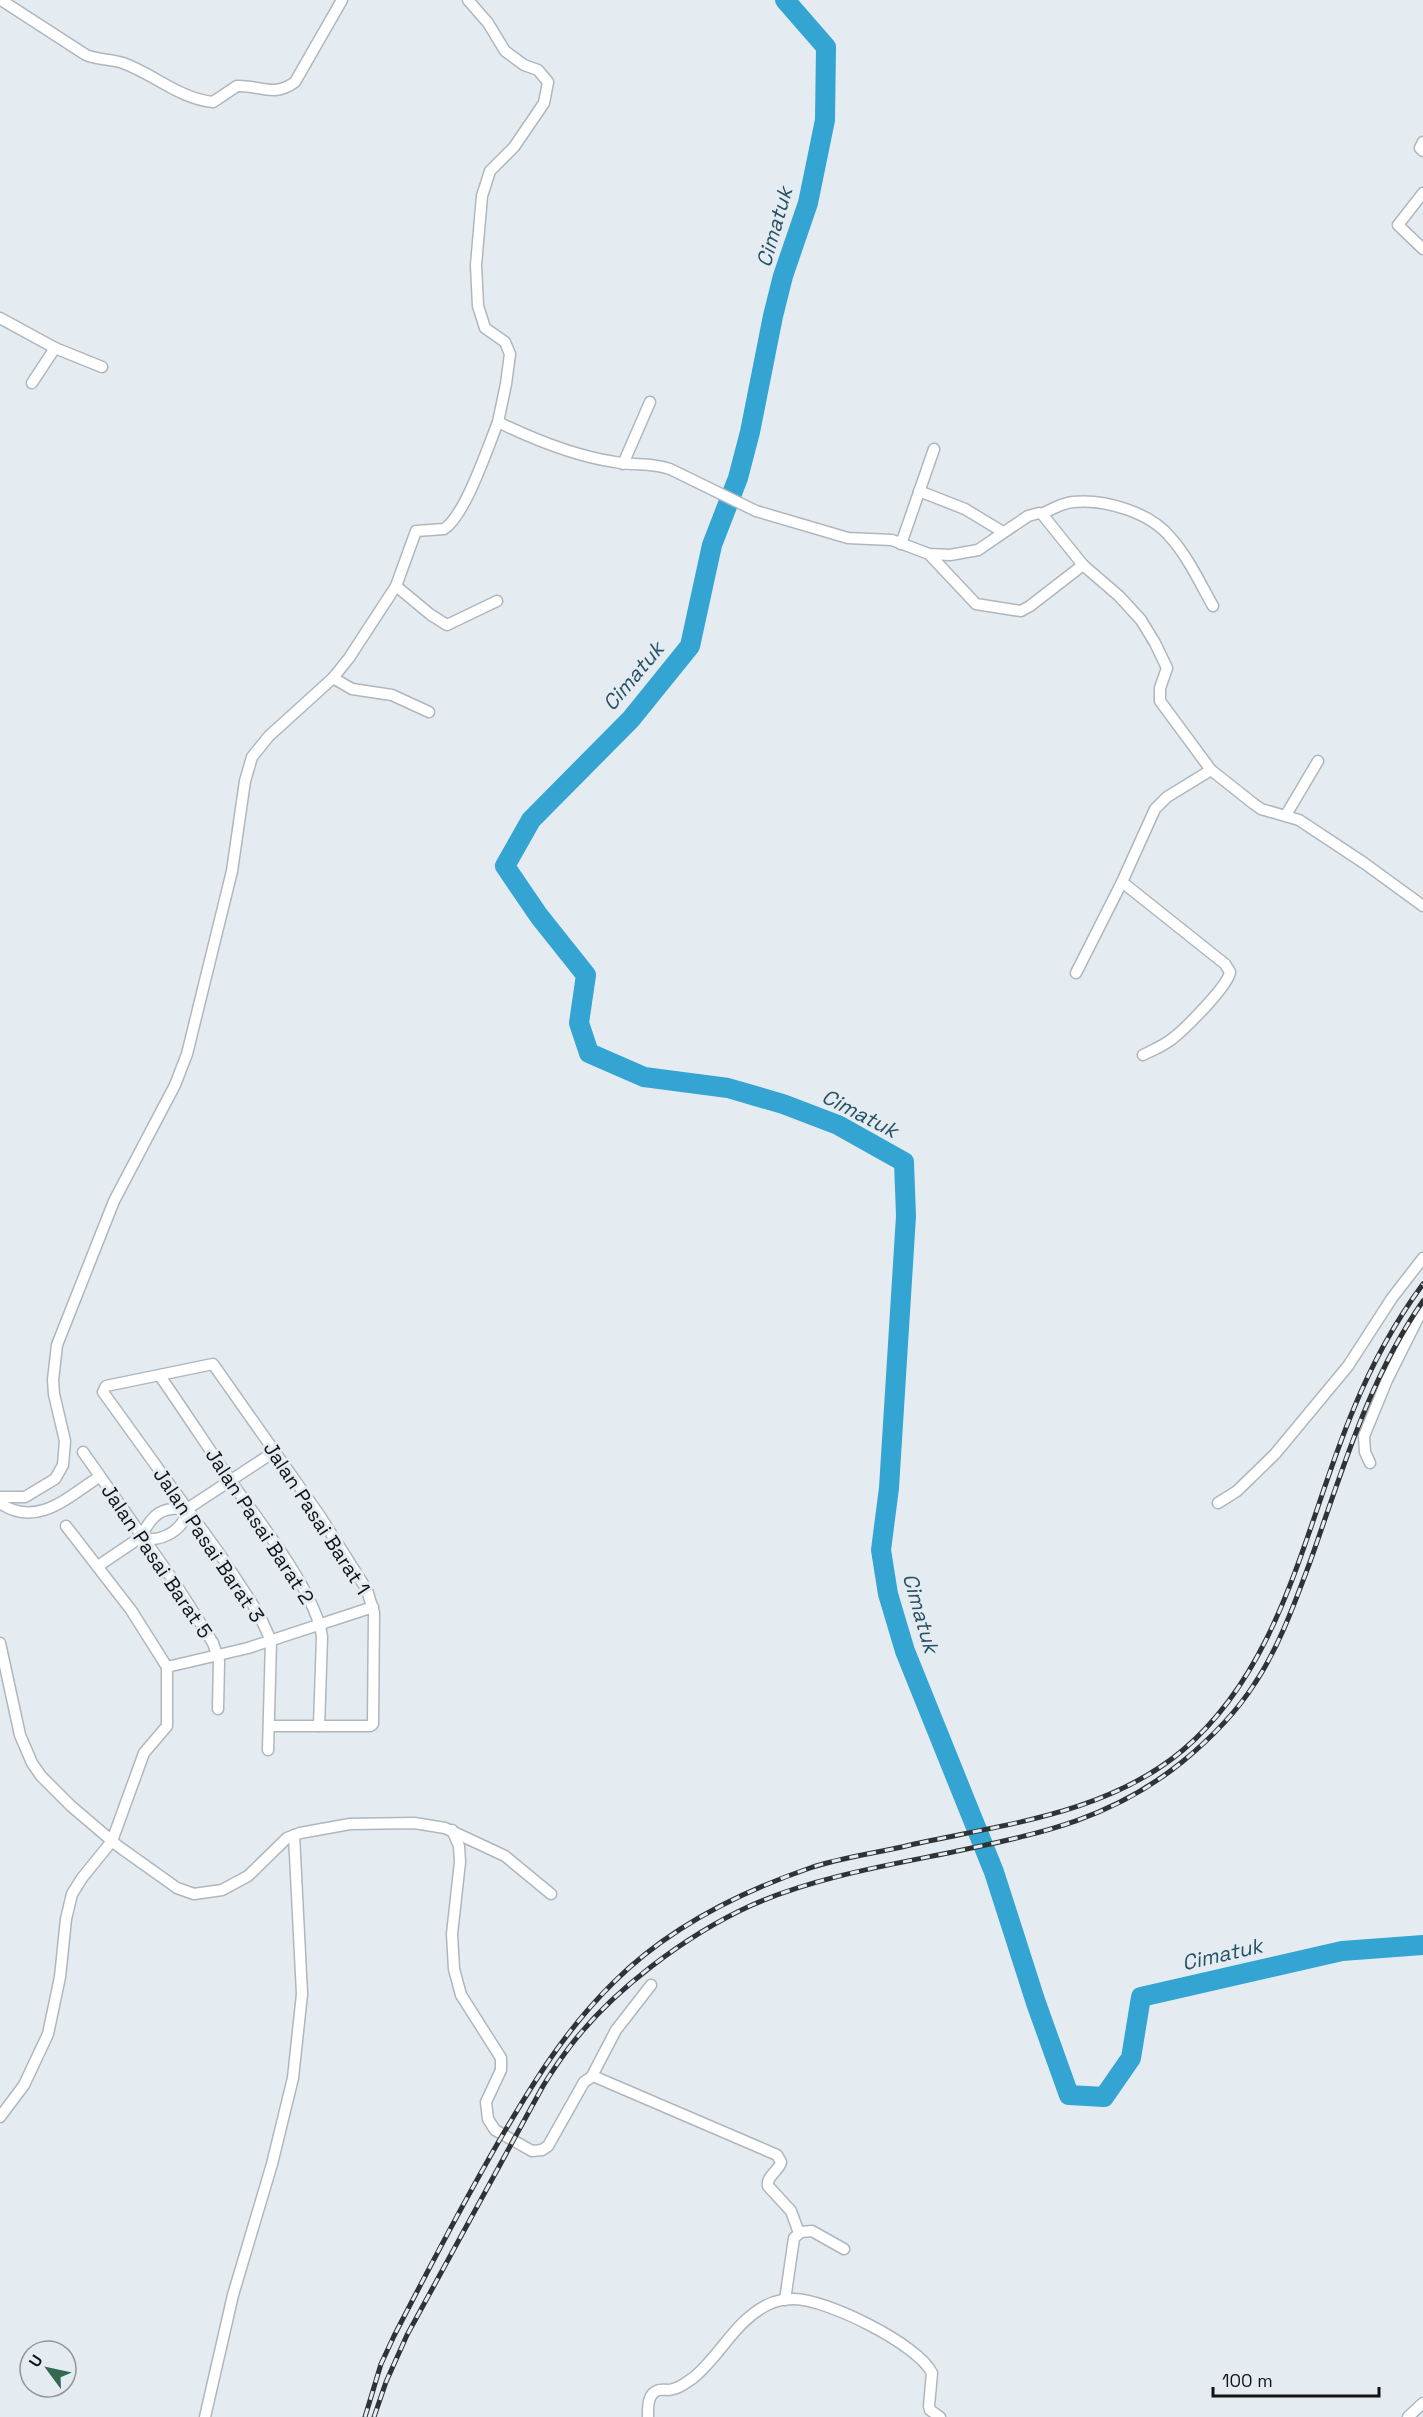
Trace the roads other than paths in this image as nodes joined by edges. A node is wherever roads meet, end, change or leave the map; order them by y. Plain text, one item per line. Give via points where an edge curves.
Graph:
1 (1, 0) edge
2 (342, 0) edge
3 (468, 0) edge
4 (1423, 142) edge
5 (1423, 151) edge
6 (1423, 193) edge
7 (1423, 249) edge
8 (0, 318) edge
9 (55, 348) junction
10 (102, 368) dead end
11 (32, 382) dead end
12 (650, 402) dead end
13 (498, 422) junction
14 (934, 448) dead end
15 (623, 464) junction
16 (919, 491) junction
17 (1042, 514) junction
18 (1003, 532) junction
19 (900, 544) junction
20 (929, 554) junction
21 (1083, 565) junction
22 (396, 586) junction
23 (497, 601) dead end
24 (1213, 606) dead end
25 (333, 678) junction
26 (429, 712) dead end
27 (1318, 761) dead end
28 (1211, 770) junction
29 (1286, 815) junction
30 (1122, 882) junction
31 (1423, 906) edge
32 (1076, 973) dead end
33 (1143, 1055) dead end
34 (1423, 1258) edge
35 (1423, 1308) edge
36 (160, 1376) junction
37 (83, 1452) dead end
38 (274, 1452) junction
39 (1370, 1463) dead end
40 (99, 1477) junction
41 (231, 1481) junction
42 (0, 1497) edge
43 (0, 1503) edge
44 (1218, 1503) dead end
45 (187, 1509) junction
46 (66, 1526) dead end
47 (141, 1537) junction
48 (98, 1566) junction
49 (373, 1607) junction
50 (320, 1623) junction
51 (271, 1641) junction
52 (0, 1643) edge
53 (217, 1657) junction
54 (167, 1667) junction
55 (218, 1709) dead end
56 (270, 1726) junction
57 (319, 1726) junction
58 (268, 1750) dead end
59 (452, 1830) junction
60 (294, 1835) junction
61 (112, 1840) junction
62 (551, 1894) dead end
63 (651, 1985) dead end
64 (592, 2076) junction
65 (0, 2117) edge
66 (799, 2233) junction
67 (844, 2249) dead end
68 (785, 2300) junction
69 (1423, 2403) edge
70 (205, 2417) edge
71 (648, 2417) edge
72 (940, 2417) edge
73 (1408, 2417) edge

1 - 2 street via 86,55 122,62 192,97 213,102 237,86 285,90 295,82
3 - 13 street via 506,51 538,70 548,82 544,103 514,147 490,171 483,196 476,265 478,306 485,328 507,345 510,354
4 - 5 street
6 - 7 street via 1398,225
8 - 9 street
9 - 10 street
9 - 11 street
12 - 15 street
13 - 15 street via 550,445
13 - 22 street via 453,521 444,529 416,531
14 - 16 street
15 - 19 street via 657,464 756,511 848,538
16 - 18 street via 965,510
16 - 19 street
17 - 18 street via 1028,516
17 - 21 street
17 - 24 street via 1067,503 1090,503 1117,507 1150,520 1172,538
18 - 20 street via 973,552
19 - 20 street
20 - 21 street via 976,604 1014,610 1030,606
21 - 28 street via 1119,596 1147,630 1167,669 1160,701
22 - 23 street via 447,625
22 - 25 street
25 - 26 street via 352,688 392,695
25 - 42 street via 268,736 248,768 231,871 187,1054 175,1085 114,1201 57,1345 53,1380 65,1441 62,1469 49,1484 25,1497
27 - 29 street
28 - 29 street via 1261,809
28 - 30 street via 1160,802
29 - 31 street via 1299,820
30 - 32 street
30 - 33 street via 1230,972 1220,991 1177,1035
34 - 44 street via 1348,1366 1275,1454 1237,1491
35 - 39 street via 1364,1436
36 - 38 street, Jalan Pasai Barat 1 via 213,1364
36 - 41 street, Jalan Pasai Barat 2
36 - 45 street, Jalan Pasai Barat 3 via 106,1386 104,1390
37 - 40 street, Jalan Pasai Barat 5
38 - 41 street
38 - 49 street, Jalan Pasai Barat 1 via 367,1590
40 - 43 street via 44,1510 10,1511
40 - 47 street, Jalan Pasai Barat 5
41 - 45 street
41 - 50 street, Jalan Pasai Barat 2 via 295,1576
45 - 47 street via 171,1507 161,1511
45 - 47 street via 183,1522 168,1535 151,1541
45 - 51 street, Jalan Pasai Barat 3 via 259,1614
46 - 48 street
47 - 48 street
47 - 53 street, Jalan Pasai Barat 5 via 199,1618
48 - 54 street
49 - 50 street
49 - 57 street, Jalan Pasai Barat 1 via 373,1724
50 - 51 street
50 - 57 street, Jalan Pasai Barat 2
51 - 53 street
51 - 56 street, Jalan Pasai Barat 3
52 - 61 street via 18,1728 32,1762 53,1788
53 - 54 street
53 - 55 street, Jalan Pasai Barat 5
54 - 61 street via 167,1726 144,1753
56 - 57 street
56 - 58 street, Jalan Pasai Barat 3
59 - 60 street via 414,1823 365,1823
59 - 62 street via 505,1856
59 - 64 street via 460,1862 452,1934 454,1969 461,1995 501,2058 501,2070 486,2102 488,2120 495,2130 523,2147 542,2150 552,2141 584,2082
60 - 61 street via 240,1881 200,1894 168,1883
60 - 70 street via 302,1994 293,2078 272,2164 232,2295
61 - 65 street via 72,1894 48,2034 24,2085
63 - 64 street via 616,2030
64 - 66 street via 777,2156 780,2168 769,2178 768,2186 791,2211
66 - 67 street via 812,2231
66 - 68 street via 794,2238
68 - 71 street via 766,2305 747,2318 687,2382 655,2392 649,2400
68 - 72 street via 809,2302 861,2320 919,2356 933,2373 929,2406
69 - 73 street

